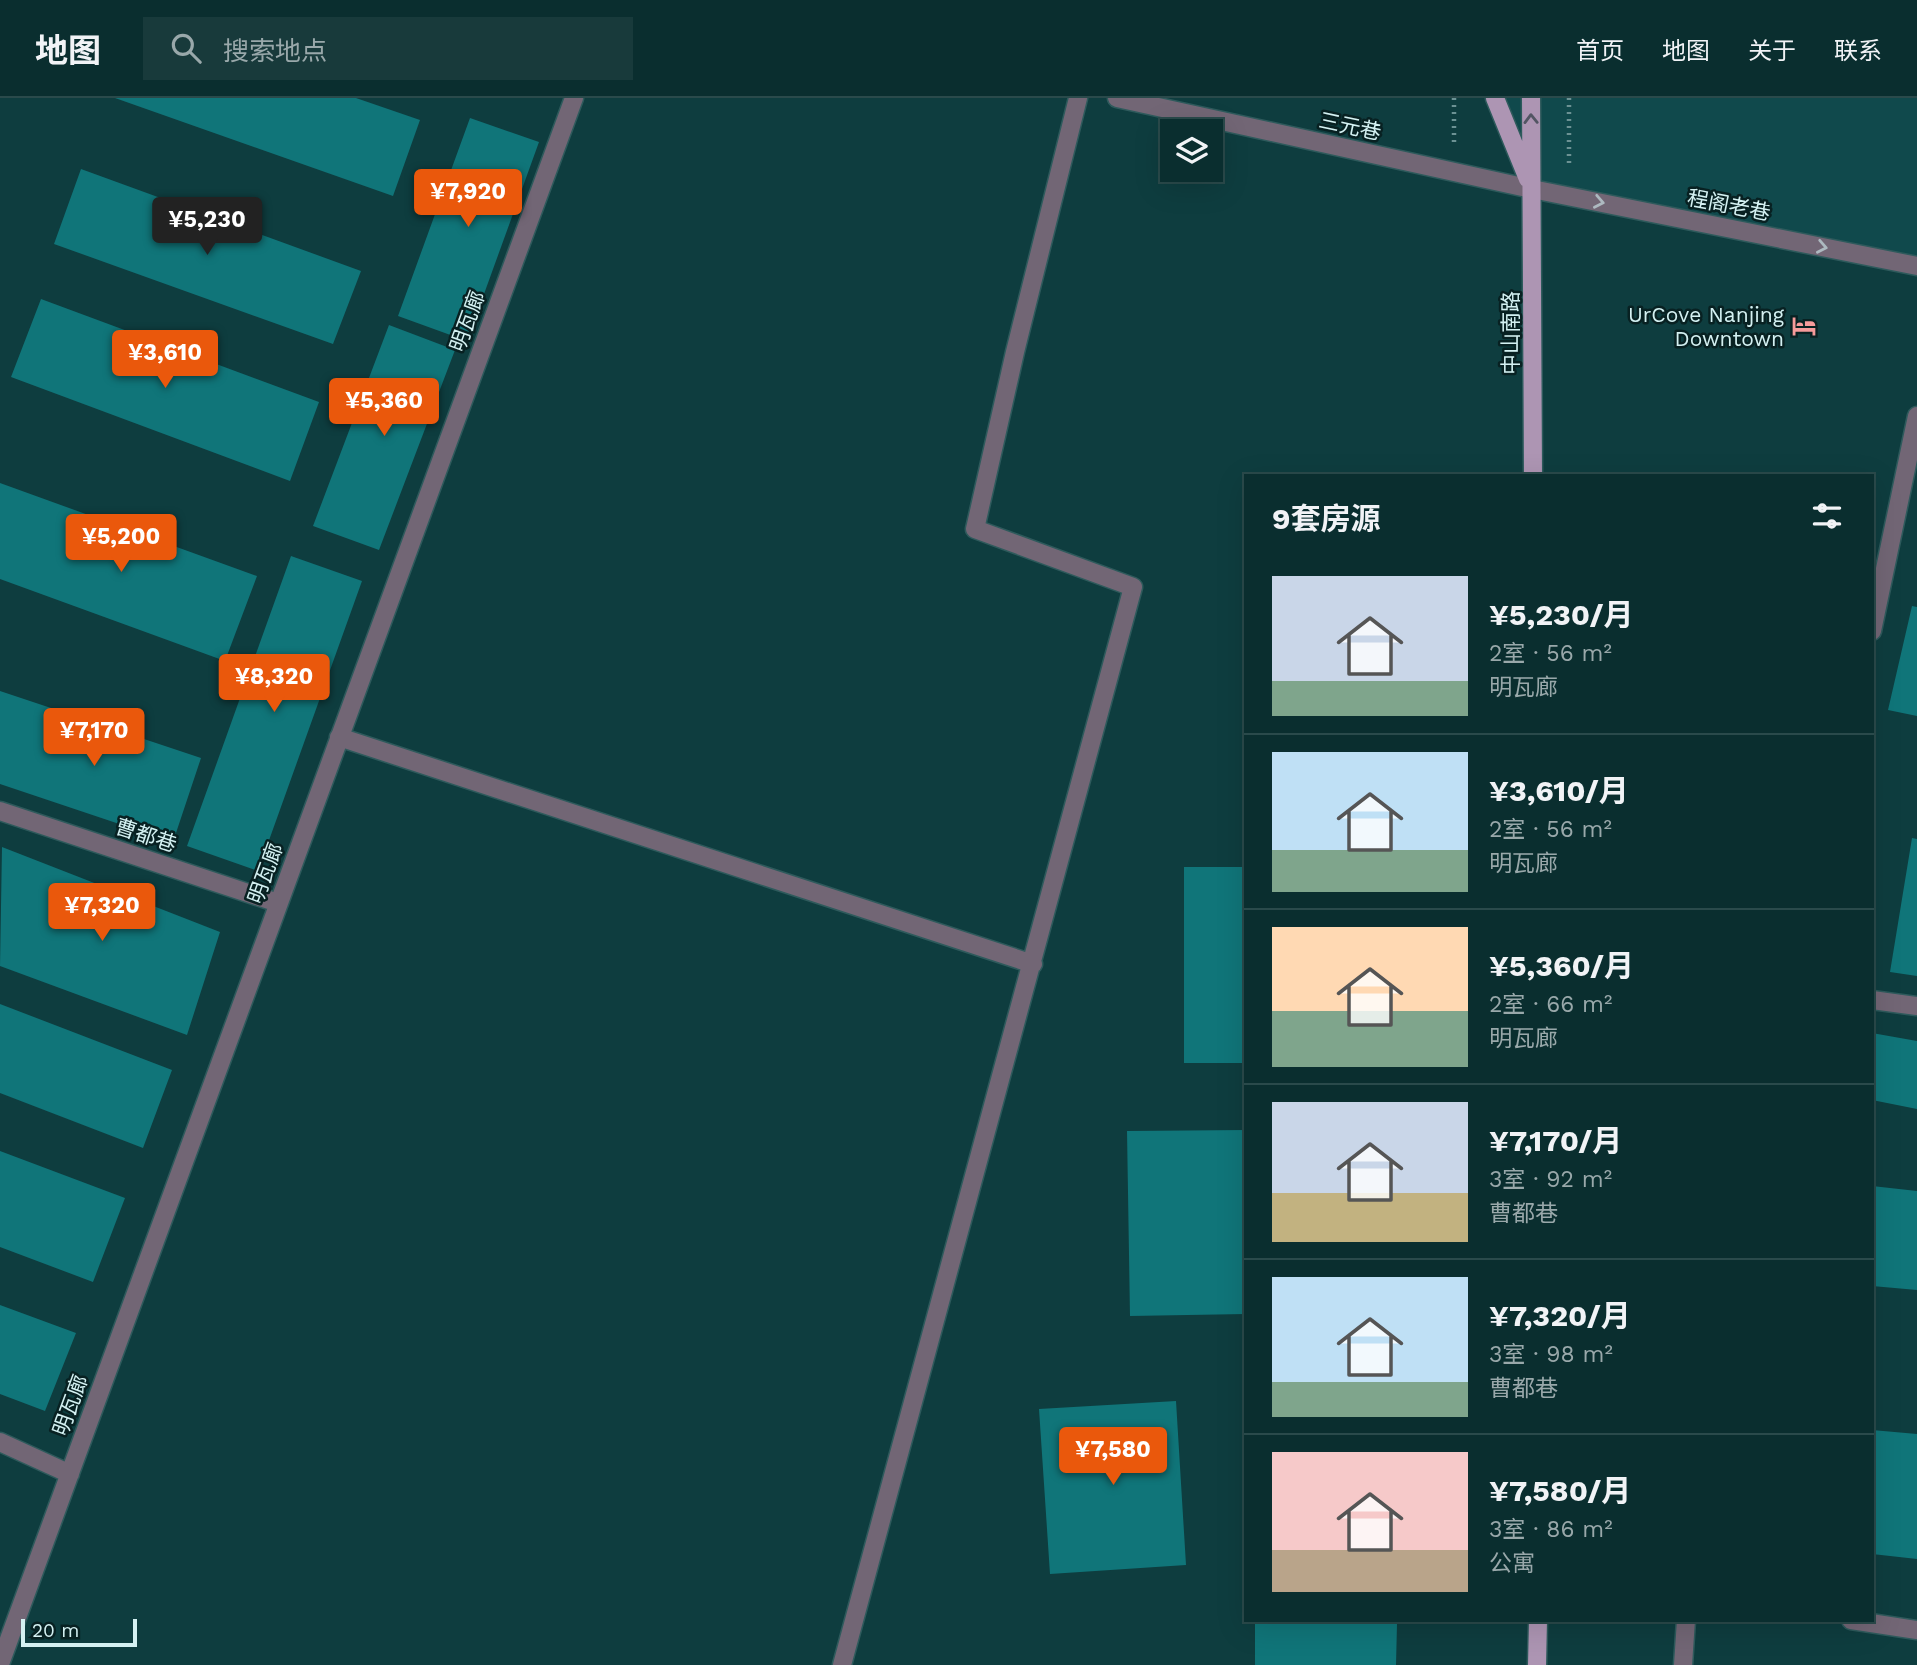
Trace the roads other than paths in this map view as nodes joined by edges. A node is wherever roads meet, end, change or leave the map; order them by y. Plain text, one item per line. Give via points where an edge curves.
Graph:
1 (574, 98) edge
2 (1078, 98) edge
3 (1116, 98) edge
4 (1495, 98) edge
5 (1531, 98) edge
6 (1532, 189) junction
7 (1917, 266) edge
8 (1917, 416) edge
9 (1533, 474) edge
10 (1874, 621) edge
11 (339, 737) junction
12 (0, 811) edge
13 (278, 903) junction
14 (1033, 964) junction
15 (1874, 1000) edge
16 (1917, 1006) edge
17 (0, 1442) edge
18 (69, 1474) junction
19 (1538, 1622) edge
20 (1686, 1622) edge
21 (1864, 1622) edge
22 (1917, 1630) edge
23 (0, 1664) edge
24 (842, 1665) edge
25 (1537, 1665) edge
26 (1683, 1665) edge

1 - 11 street, 明瓦廊
2 - 14 street via 975,530 1133,587
3 - 6 street, 三元巷
4 - 6 main road, 中山南路
6 -> 5 main road, 中山南路
6 -> 7 street, 程阁老巷
6 - 9 main road, 中山南路
8 - 10 street
11 - 13 street, 明瓦廊
11 - 14 street
12 - 13 street, 曹都巷
13 - 18 street, 明瓦廊
14 - 24 street
15 - 16 street
17 - 18 street
18 - 23 street, 明瓦廊
19 - 25 main road
20 - 26 street
21 - 22 street

